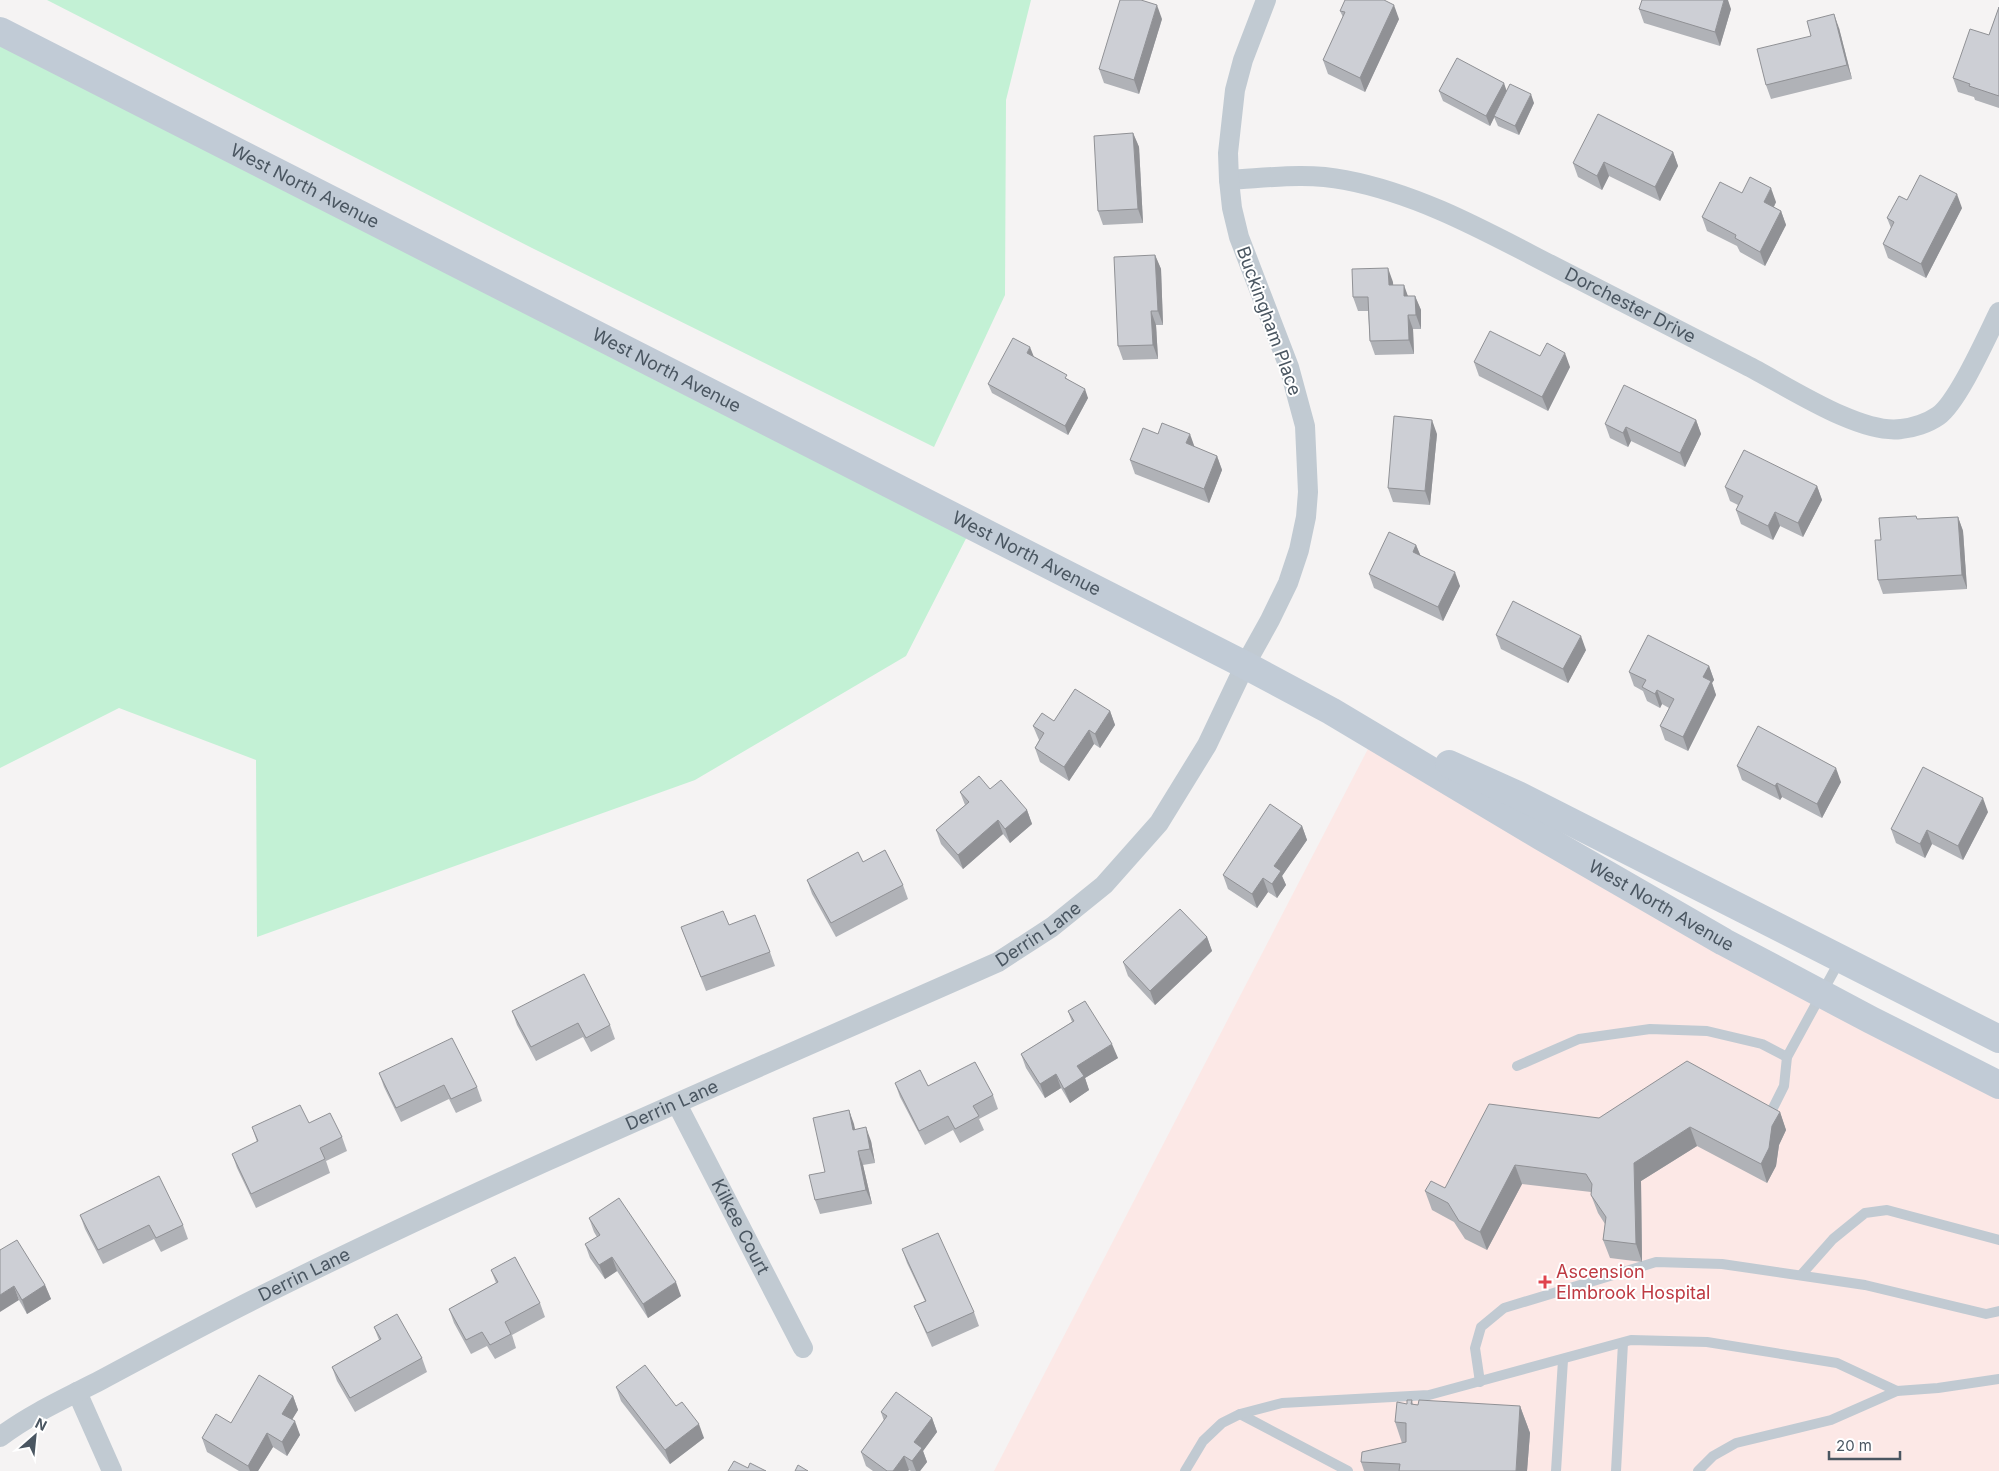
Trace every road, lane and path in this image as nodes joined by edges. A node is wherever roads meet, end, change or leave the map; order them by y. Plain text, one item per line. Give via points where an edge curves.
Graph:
1 (1266, 0) edge
2 (0, 32) edge
3 (1229, 180) junction
4 (1999, 312) edge
5 (1245, 665) junction
6 (1331, 711) junction
7 (1841, 959) junction
8 (1823, 994) junction
9 (1999, 1039) edge
10 (1787, 1057) junction
11 (1517, 1066) dead end
12 (1999, 1085) edge
13 (676, 1104) junction
14 (1768, 1120) edge
15 (1999, 1240) edge
16 (1802, 1275) junction
17 (1999, 1311) edge
18 (1623, 1343) junction
19 (803, 1348) dead end
20 (1563, 1360) junction
21 (1999, 1379) edge
22 (1480, 1382) junction
23 (1897, 1391) junction
24 (77, 1392) junction
25 (1240, 1414) junction
26 (0, 1437) edge
27 (112, 1471) edge
28 (1185, 1471) edge
29 (1348, 1471) edge
30 (1556, 1471) edge
31 (1616, 1471) edge
32 (1698, 1471) edge

1 - 3 street, Buckingham Place via 1235,90 1228,153
2 - 5 main road, West North Avenue
3 - 4 street, Dorchester Drive via 1302,176 1343,179 1392,191 1481,230 1835,412 1878,429 1900,430 1939,415 1954,398
3 - 5 street, Buckingham Place via 1239,237 1289,367 1305,426 1308,492 1304,525 1288,583
5 - 6 main road, West North Avenue
5 - 13 street, Derrin Lane via 1207,745 1159,823 1104,885 1052,927 998,962
6 - 7 main road, West North Avenue via 1518,795
6 - 8 main road, West North Avenue via 1724,942
7 - 8 lane
7 - 9 main road, West North Avenue
8 - 10 lane
8 - 12 main road, West North Avenue
10 - 11 lane via 1762,1044 1707,1031 1650,1029 1579,1039
10 - 14 lane via 1784,1086
13 - 19 street, Kilkee Court
13 - 24 street, Derrin Lane via 347,1254
15 - 16 lane via 1888,1210 1866,1213 1833,1239
16 - 17 lane via 1865,1285 1986,1314
16 - 22 lane via 1722,1264 1656,1262 1504,1308 1481,1327 1474,1348
18 - 20 lane
18 - 23 lane via 1631,1340 1707,1342 1782,1353 1837,1363
18 - 31 lane
20 - 22 lane
20 - 30 lane
21 - 23 lane
22 - 25 lane via 1428,1395 1282,1404
23 - 32 lane via 1831,1420 1736,1444 1713,1456
24 - 26 street, Derrin Lane
24 - 27 street
25 - 28 lane via 1222,1423 1203,1442
25 - 29 lane

